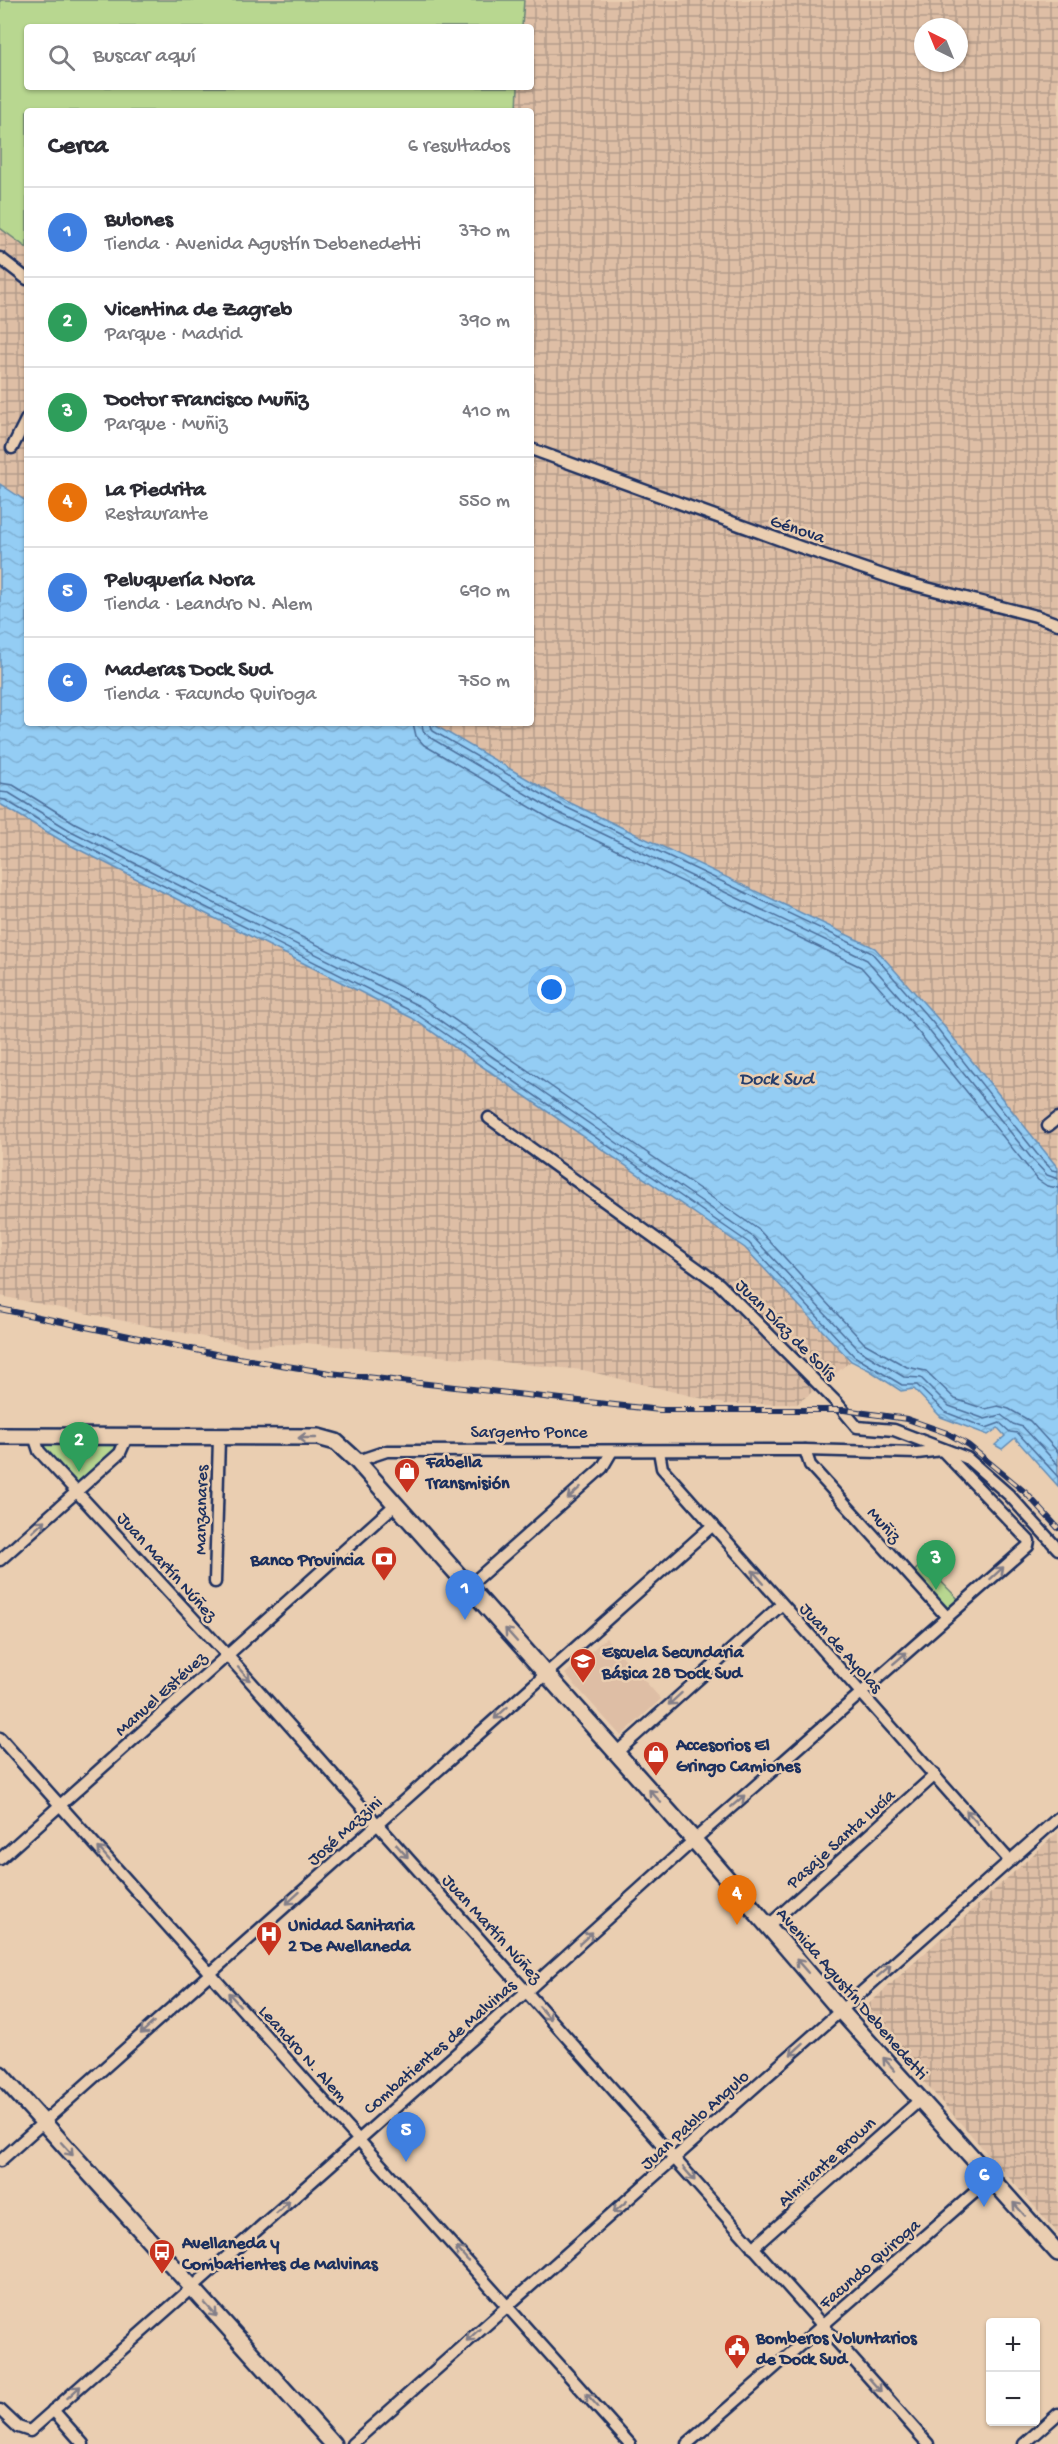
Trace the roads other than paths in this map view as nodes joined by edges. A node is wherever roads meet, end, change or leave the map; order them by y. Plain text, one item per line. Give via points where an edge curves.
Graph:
1 (0, 258) edge
2 (24, 277) edge
3 (24, 424) edge
4 (12, 448) dead end
5 (534, 450) edge
6 (1058, 624) edge
7 (489, 1118) dead end
8 (1058, 1118) edge
9 (1048, 1126) dead end
10 (0, 1436) edge
11 (34, 1436) junction
12 (127, 1437) junction
13 (219, 1438) junction
14 (612, 1450) junction
15 (805, 1450) junction
16 (942, 1450) junction
17 (659, 1451) junction
18 (357, 1461) junction
19 (78, 1491) junction
20 (396, 1504) junction
21 (713, 1525) junction
22 (1058, 1549) edge
23 (0, 1560) edge
24 (215, 1582) dead end
25 (468, 1587) junction
26 (782, 1605) junction
27 (947, 1617) junction
28 (227, 1655) junction
29 (545, 1674) junction
30 (861, 1692) junction
31 (0, 1738) edge
32 (616, 1753) junction
33 (935, 1775) junction
34 (60, 1806) junction
35 (1058, 1818) edge
36 (377, 1823) junction
37 (694, 1840) junction
38 (0, 1859) edge
39 (1010, 1861) junction
40 (768, 1926) junction
41 (209, 1972) junction
42 (526, 1991) junction
43 (840, 2010) junction
44 (0, 2074) edge
45 (921, 2099) junction
46 (43, 2122) junction
47 (360, 2139) junction
48 (675, 2159) junction
49 (0, 2161) edge
50 (991, 2178) junction
51 (753, 2248) junction
52 (1058, 2253) edge
53 (191, 2288) junction
54 (507, 2305) junction
55 (822, 2325) junction
56 (0, 2410) edge
57 (53, 2410) junction
58 (1058, 2414) edge
59 (83, 2444) edge
60 (333, 2444) edge
61 (352, 2444) edge
62 (630, 2444) edge
63 (687, 2444) edge
64 (928, 2444) edge
65 (1024, 2444) edge

1 - 2 street
3 - 4 street
5 - 6 street, Génova via 800,548 903,582
7 - 16 street, Juan Díaz de Solís via 719,1284 857,1427 894,1430
8 - 9 street
10 - 11 main road
11 - 12 main road
11 - 19 street, Juan Martín Núñez via 39,1451
12 - 13 main road
12 - 19 street via 120,1453
18 -> 13 main road via 336,1442 318,1437
13 - 24 street, Manzanares
14 - 17 street, Sargento Ponce
14 - 18 street, Sargento Ponce via 387,1450
14 -> 25 street via 602,1468
15 - 16 street, Sargento Ponce
15 - 17 street, Sargento Ponce
15 - 27 street, Muñiz via 810,1465
16 - 22 street, Juan Díaz de Solís via 967,1458 1009,1495
27 -> 16 street, Combatientes de Malvinas via 1029,1541
17 - 21 street, Juan de Ayolas via 662,1467
18 - 20 main road, Avenida Agustín Debenedetti
23 -> 19 street
19 - 28 street, Juan Martín Núñez
20 - 25 main road, Avenida Agustín Debenedetti
20 - 28 street, Manuel Estévez
26 -> 21 street, Juan de Ayolas
21 - 29 street, José Mazzini
29 -> 25 main road, Avenida Agustín Debenedetti
26 - 30 street, Juan de Ayolas
26 -> 32 street
30 -> 27 street, Combatientes de Malvinas
28 - 34 street, Manuel Estévez
28 -> 36 street, Juan Martín Núñez
29 - 32 main road, Avenida Agustín Debenedetti
29 -> 36 street, José Mazzini
30 - 33 street, Juan de Ayolas
37 -> 30 street, Combatientes de Malvinas
31 - 34 street, Leandro N. Alem
37 -> 32 main road, Avenida Agustín Debenedetti
39 -> 33 street, Juan de Ayolas
33 - 40 street, Pasaje Santa Lucía
34 - 38 street, Manuel Estévez
41 -> 34 street, Leandro N. Alem
35 - 39 street, Juan Pablo Angulo
36 -> 41 street, José Mazzini
36 -> 42 street, Juan Martín Núñez
37 - 40 main road, Avenida Agustín Debenedetti
42 -> 37 street, Combatientes de Malvinas
43 -> 39 street, Juan Pablo Angulo
43 -> 40 main road, Avenida Agustín Debenedetti
41 -> 46 street, José Mazzini
47 -> 41 street, Leandro N. Alem
42 - 47 street, Combatientes de Malvinas
42 -> 48 street, Juan Martín Núñez
45 -> 43 main road, Avenida Agustín Debenedetti
43 -> 48 street, Juan Pablo Angulo
44 - 46 main road
45 - 50 main road, Avenida Agustín Debenedetti
45 - 51 street, Almirante Brown
46 - 49 street, José Mazzini
46 -> 53 main road
53 -> 47 street, Combatientes de Malvinas
54 -> 47 street, Leandro N. Alem
48 -> 51 street, Juan Martín Núñez
48 -> 54 street, Juan Pablo Angulo
52 -> 50 main road, Avenida Agustín Debenedetti
50 - 55 street, Facundo Quiroga
51 - 55 street, Juan Martín Núñez
57 -> 53 street, Combatientes de Malvinas
53 -> 60 main road
54 -> 61 street, Juan Pablo Angulo
62 -> 54 street, Leandro N. Alem
55 - 63 street, Facundo Quiroga
55 -> 64 street, Juan Martín Núñez
56 - 57 street, Combatientes de Malvinas via 18,2427 30,2431
57 - 59 street
58 - 65 street

